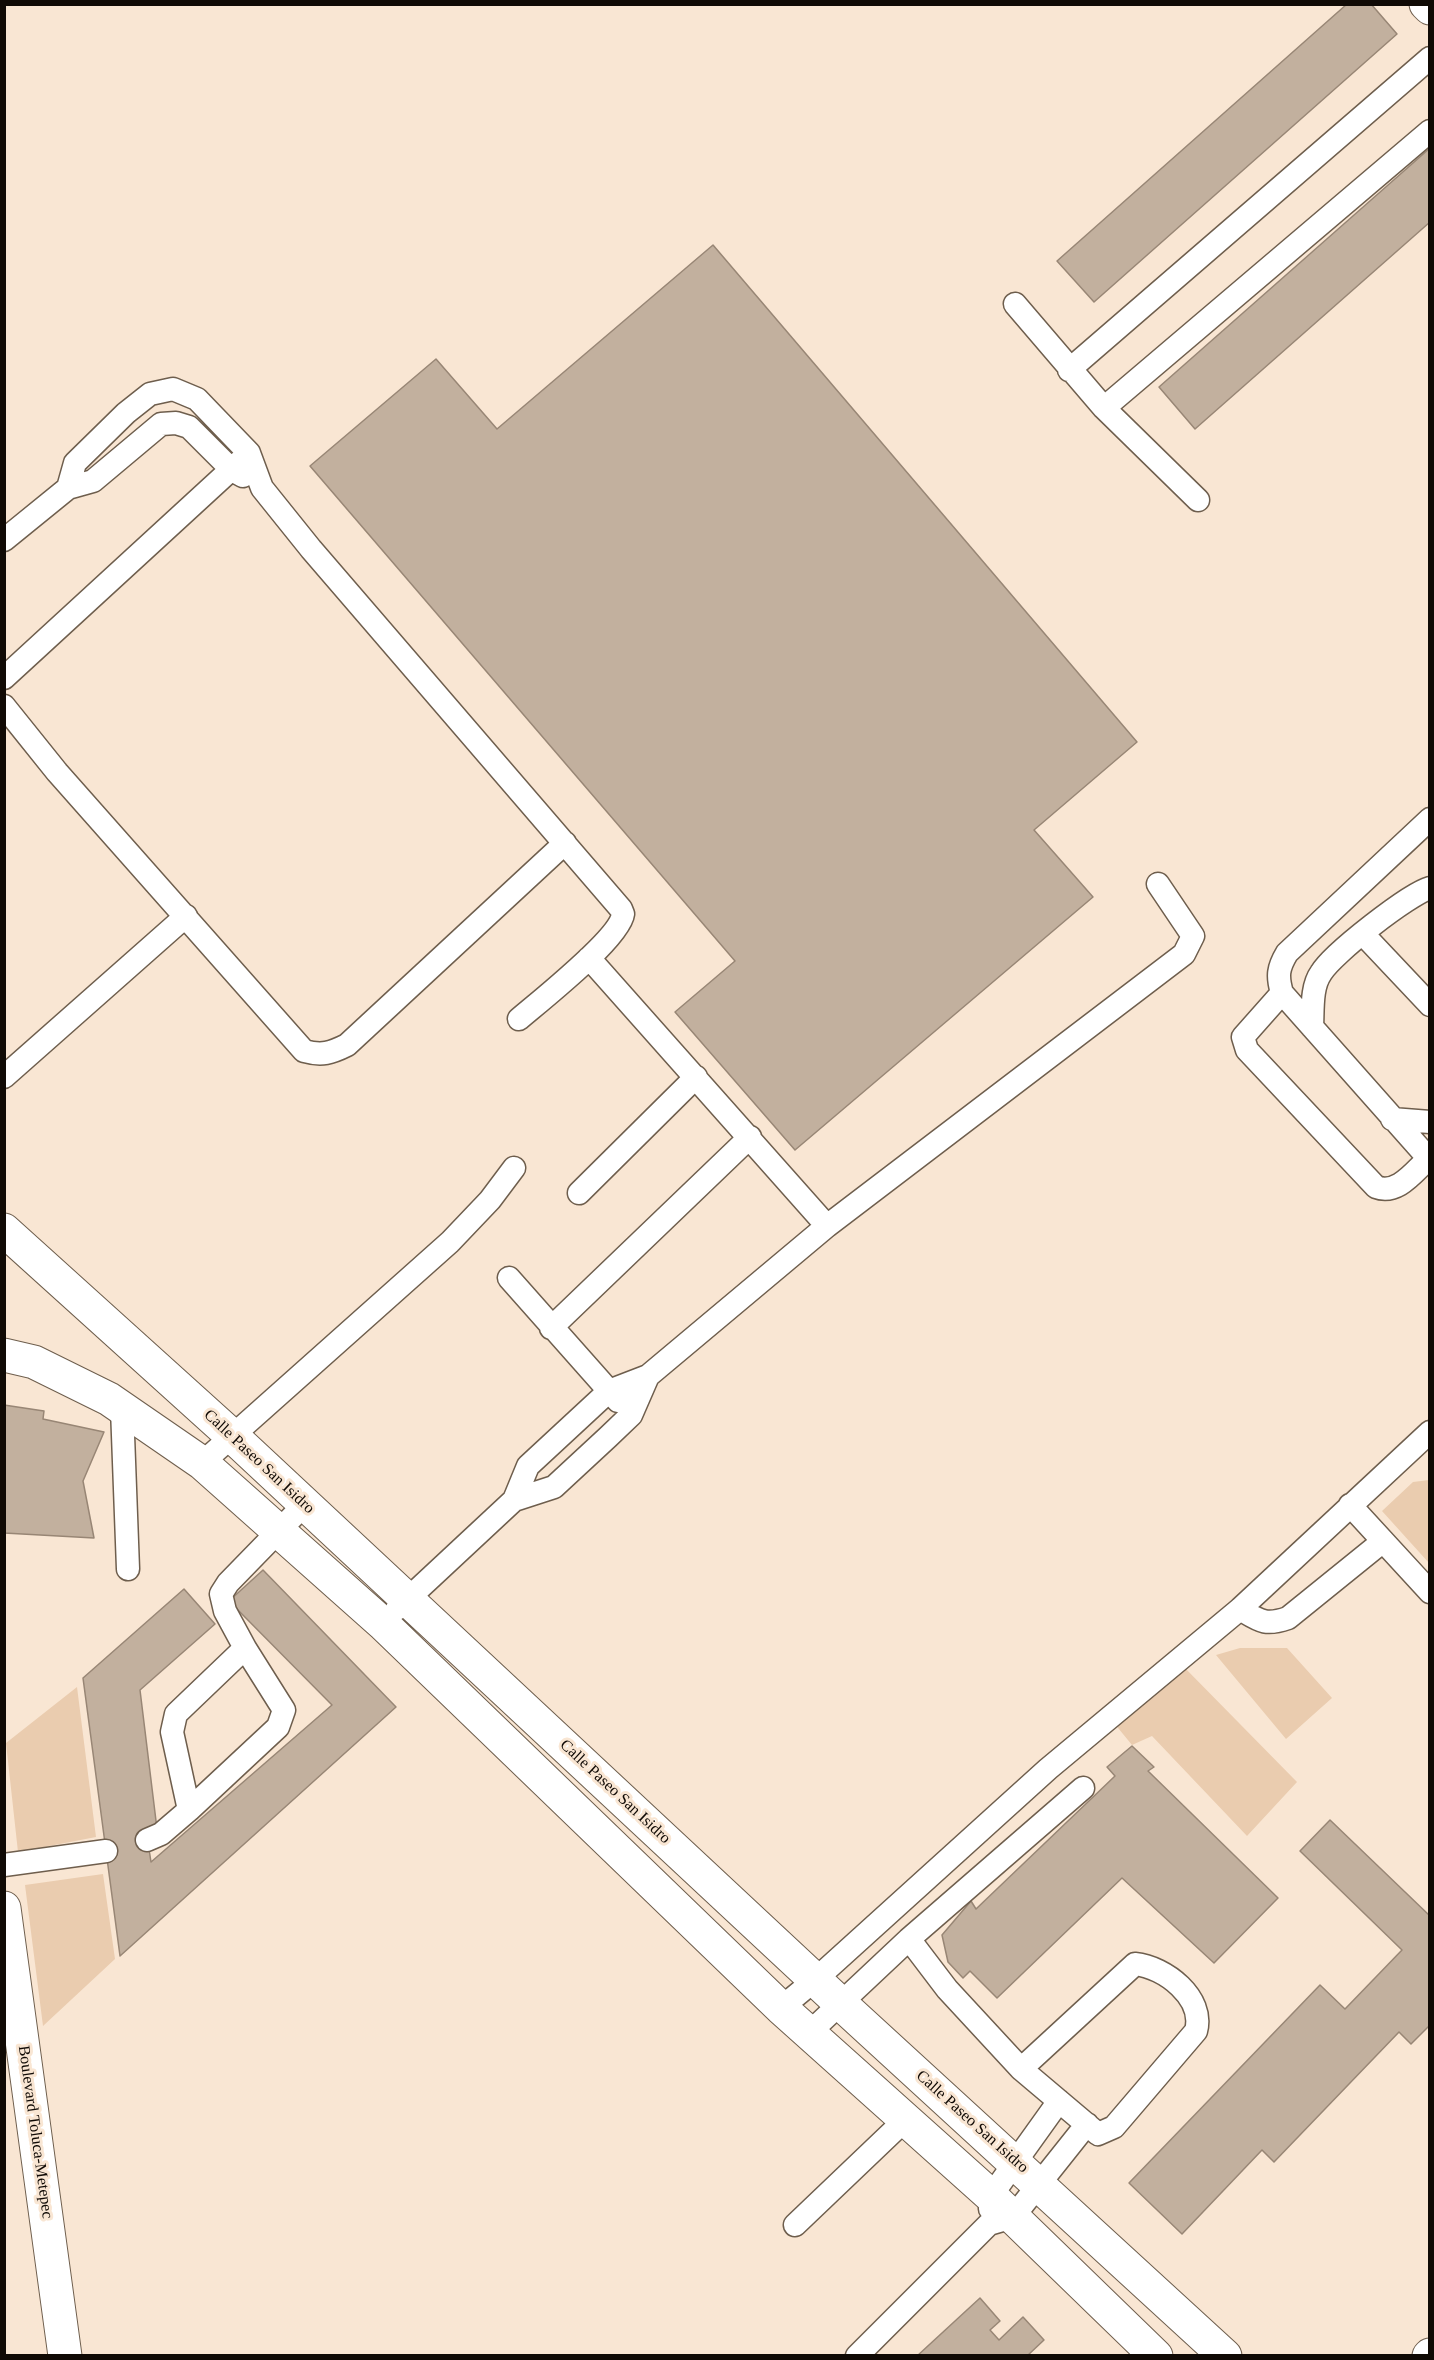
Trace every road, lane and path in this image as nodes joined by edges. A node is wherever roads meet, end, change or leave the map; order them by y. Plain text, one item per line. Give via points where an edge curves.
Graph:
1 (1426, 4) edge
2 (1430, 8) edge
3 (1430, 58) edge
4 (1430, 131) edge
5 (1015, 304) dead end
6 (1069, 370) junction
7 (1104, 408) junction
8 (249, 453) junction
9 (232, 470) junction
10 (68, 488) junction
11 (262, 488) junction
12 (1198, 500) dead end
13 (4, 540) edge
14 (4, 678) edge
15 (4, 706) edge
16 (1430, 819) edge
17 (565, 843) junction
18 (1158, 884) dead end
19 (1430, 888) edge
20 (186, 916) junction
21 (1364, 934) junction
22 (589, 958) junction
23 (1281, 993) junction
24 (1430, 1005) edge
25 (519, 1019) dead end
26 (1312, 1027) junction
27 (4, 1077) edge
28 (696, 1077) junction
29 (1392, 1119) junction
30 (1430, 1122) edge
31 (750, 1137) junction
32 (1428, 1160) edge
33 (514, 1168) dead end
34 (579, 1192) dead end
35 (827, 1226) junction
36 (4, 1230) edge
37 (509, 1278) dead end
38 (551, 1328) junction
39 (4, 1354) edge
40 (648, 1376) junction
41 (609, 1391) junction
42 (122, 1408) junction
43 (631, 1415) junction
44 (1430, 1432) edge
45 (231, 1435) junction
46 (202, 1463) junction
47 (514, 1500) junction
48 (304, 1505) junction
49 (1350, 1505) junction
50 (278, 1532) junction
51 (1382, 1542) junction
52 (128, 1569) dead end
53 (1430, 1592) edge
54 (407, 1598) junction
55 (1240, 1609) junction
56 (383, 1624) junction
57 (245, 1648) junction
58 (1083, 1788) dead end
59 (189, 1810) junction
60 (147, 1840) dead end
61 (106, 1851) dead end
62 (4, 1865) edge
63 (4, 1908) edge
64 (909, 1939) junction
65 (816, 1979) junction
66 (840, 2002) junction
67 (781, 2007) junction
68 (809, 2033) junction
69 (1021, 2069) junction
70 (1059, 2101) junction
71 (905, 2120) junction
72 (1087, 2124) junction
73 (1014, 2161) junction
74 (1041, 2184) junction
75 (998, 2212) junction
76 (795, 2225) dead end
77 (65, 2355) edge
78 (857, 2355) edge
79 (1156, 2355) edge
80 (1225, 2355) edge

1 - 2 main road
3 - 6 lane
4 - 7 lane
5 - 6 lane
6 - 7 lane
7 - 12 lane
8 - 9 lane
8 - 10 lane via 197,399 173,389 150,394 126,414 75,463
8 - 11 lane
9 - 10 lane via 189,427 161,424 93,481
9 - 11 lane
9 - 14 lane
10 - 13 lane
11 - 17 lane
15 - 20 lane via 57,772
16 - 23 lane via 1287,953 1279,966
17 - 20 lane via 347,1045 329,1053 304,1050
17 - 22 lane via 623,914 619,925
18 - 35 lane via 1193,936 1184,954
19 - 21 lane via 1413,895
20 - 27 lane
21 - 24 lane
21 - 26 lane via 1332,959 1320,974
22 - 25 lane
22 - 28 lane
23 - 26 lane
23 - 32 lane via 1243,1036 1247,1050 1376,1187 1391,1189 1401,1184
26 - 29 lane
28 - 31 lane
28 - 34 lane
29 - 30 lane
29 - 32 lane
31 - 35 lane
31 - 38 lane
33 - 45 lane via 450,1242
35 - 40 lane
36 - 45 main road, Calle Paseo San Isidro
37 - 38 lane
38 - 41 lane
39 - 42 main road via 74,1379
40 - 41 lane
40 - 43 lane
41 - 43 lane
41 - 47 lane via 528,1466
42 - 46 main road
42 - 52 lane
43 - 47 lane via 554,1487
44 - 49 lane
45 - 46 lane
45 - 48 main road, Calle Paseo San Isidro
46 - 50 main road
47 - 54 lane
48 - 50 lane
48 - 54 main road, Calle Paseo San Isidro
49 - 51 lane
49 - 55 lane
50 - 56 main road
50 - 57 lane via 221,1594 225,1611
51 - 53 lane
51 - 55 lane via 1288,1618 1266,1622
54 - 56 lane
54 - 65 main road, Calle Paseo San Isidro
55 - 65 lane via 1048,1769
56 - 67 main road
57 - 59 lane via 173,1721
57 - 59 lane via 284,1710 283,1718
58 - 64 lane
59 - 60 lane via 161,1834
61 - 62 lane
63 - 77 main road, Boulevard Toluca-Metepec
64 - 66 lane
64 - 69 lane via 946,1989
65 - 66 main road, Calle Paseo San Isidro
65 - 67 lane
66 - 68 lane
66 - 73 main road, Calle Paseo San Isidro
67 - 68 main road
68 - 71 main road
69 - 70 lane
69 - 72 lane via 1135,1964 1156,1969 1191,1997 1198,2010 1196,2031 1114,2127 1102,2135
70 - 72 lane
70 - 73 lane
71 - 75 main road
71 - 76 lane
72 - 74 lane
73 - 74 main road, Calle Paseo San Isidro
73 - 75 lane
74 - 75 lane
74 - 80 main road, Calle Paseo San Isidro
75 - 78 lane
75 - 79 main road

